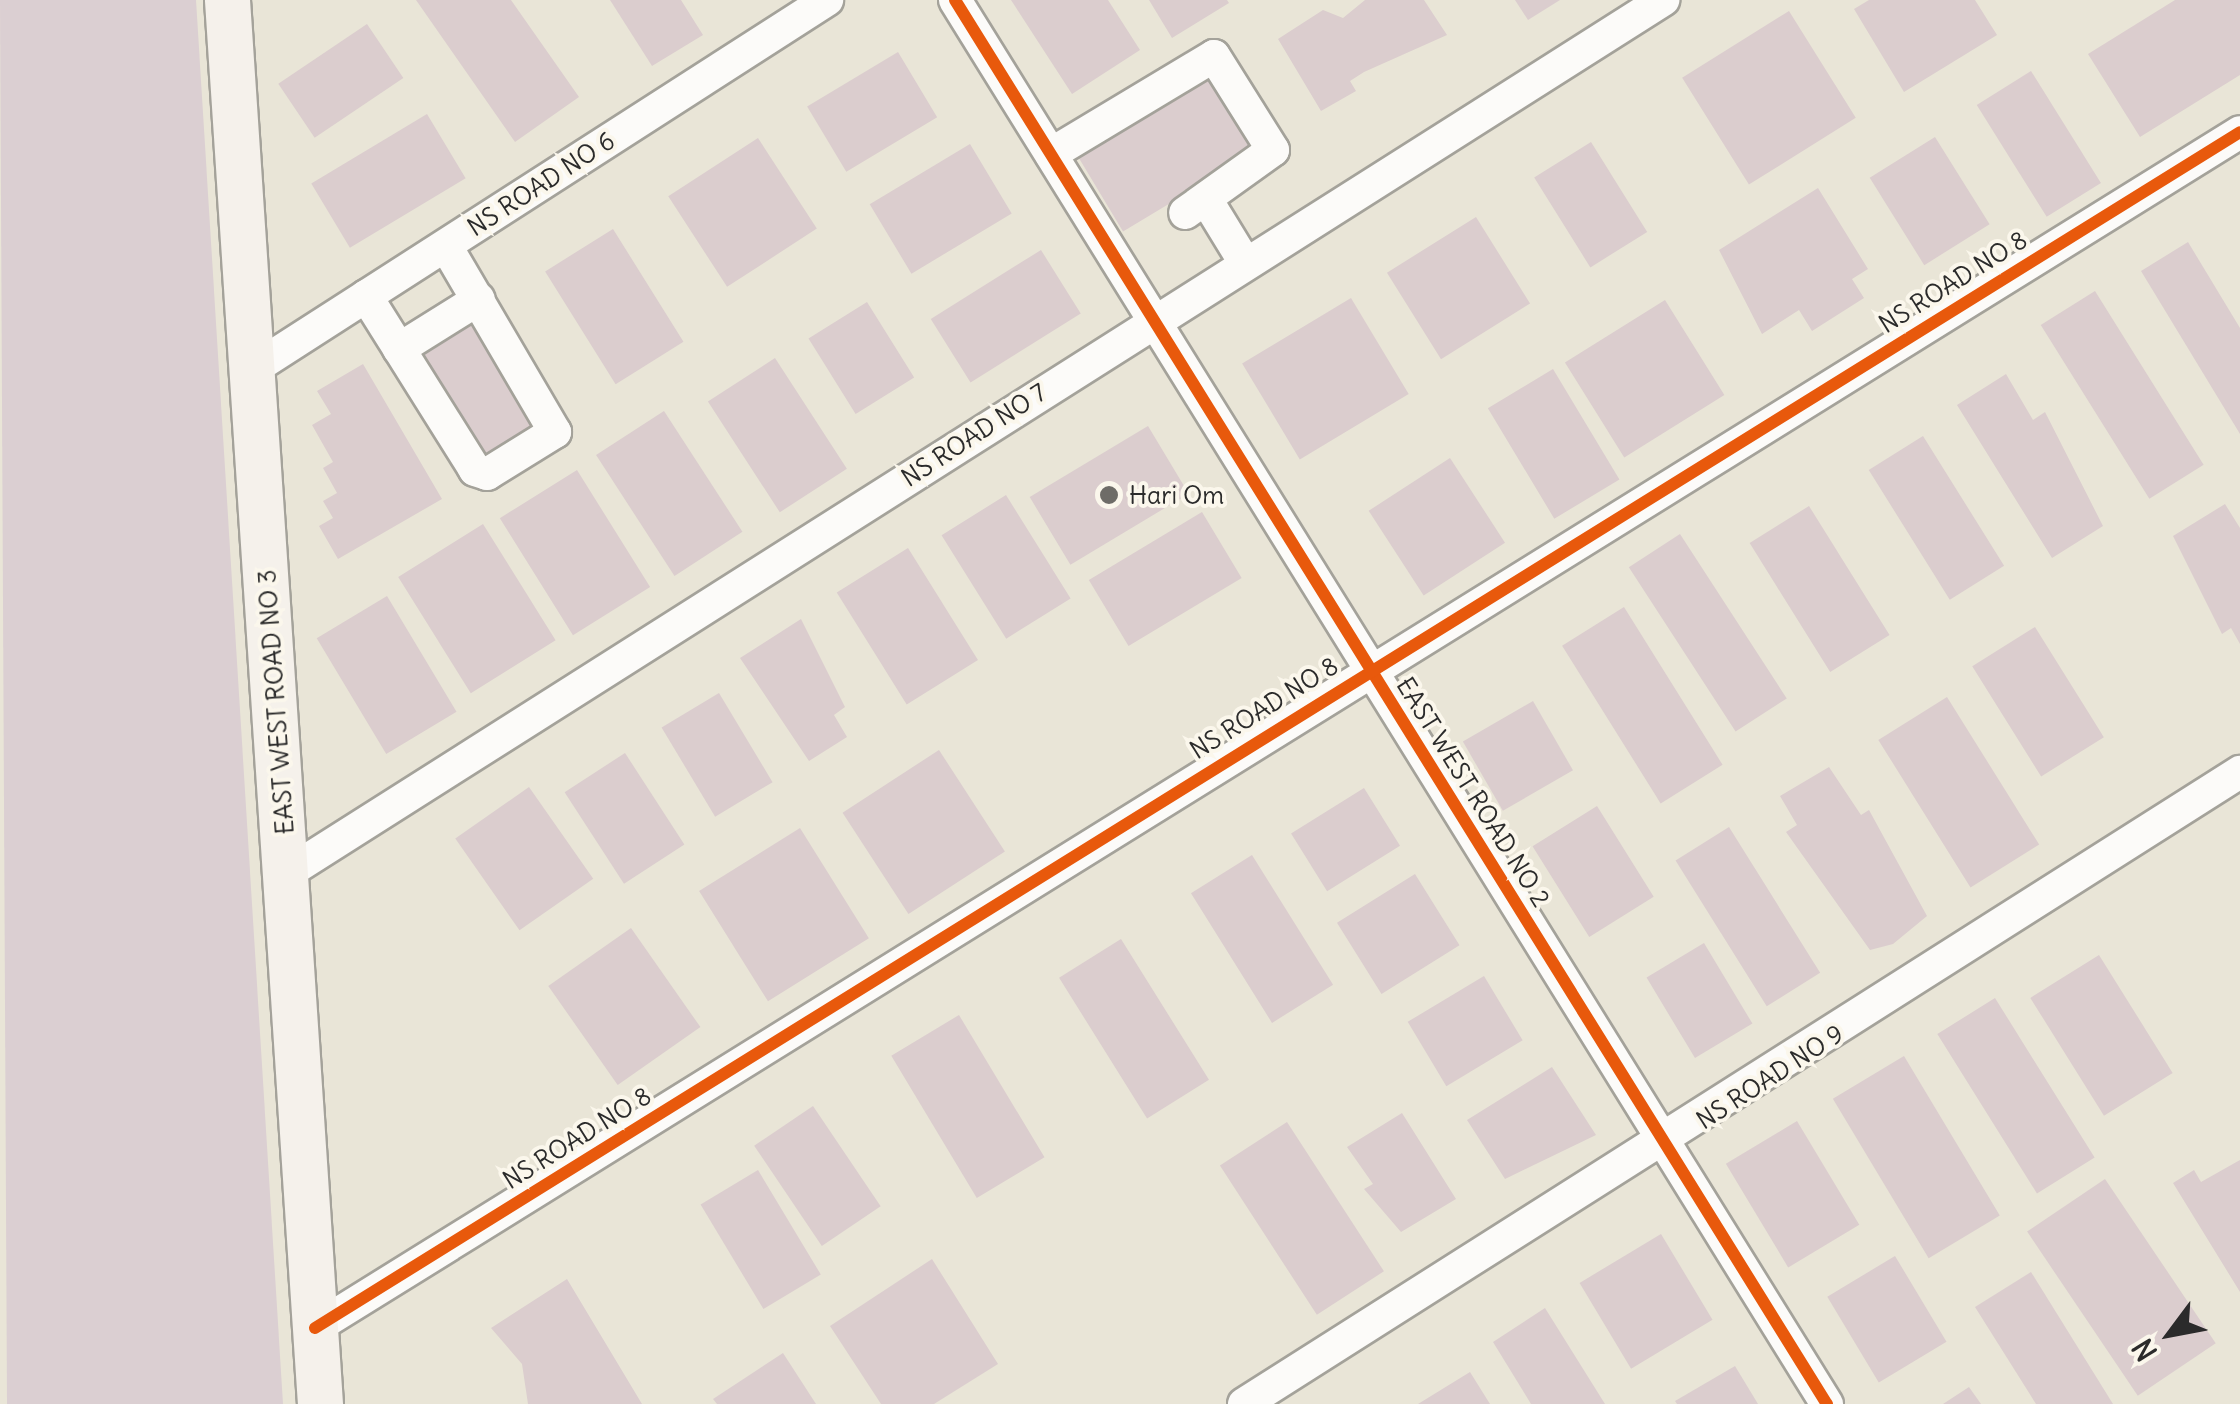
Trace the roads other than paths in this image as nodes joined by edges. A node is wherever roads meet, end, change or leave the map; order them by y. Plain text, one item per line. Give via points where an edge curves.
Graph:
1 (227, 0) edge
2 (826, 0) edge
3 (955, 0) edge
4 (1663, 0) edge
5 (2240, 132) edge
6 (1051, 154) junction
7 (446, 246) junction
8 (1245, 263) junction
9 (366, 296) junction
10 (479, 300) junction
11 (1154, 320) junction
12 (399, 350) junction
13 (256, 368) junction
14 (1370, 669) junction
15 (2240, 772) edge
16 (287, 874) junction
17 (1666, 1144) junction
18 (315, 1328) junction
19 (320, 1404) edge
20 (1244, 1404) edge
21 (1827, 1404) edge

1 - 13 street, EAST WEST ROAD NO 3
2 - 7 street, NS ROAD NO 6
3 - 6 street, EAST WEST ROAD NO 2
4 - 8 street, NS ROAD NO 7
5 - 14 street, NS ROAD NO 8
6 - 8 street via 1210,54 1274,150 1196,206
6 - 11 street, EAST WEST ROAD NO 2
7 - 9 street, NS ROAD NO 6
7 - 10 street
8 - 11 street, NS ROAD NO 7
9 - 12 street
9 - 13 street, NS ROAD NO 6
10 - 12 street
10 - 12 street via 555,432 480,474
11 - 14 street, EAST WEST ROAD NO 2
11 - 16 street, NS ROAD NO 7
13 - 16 street, EAST WEST ROAD NO 3
14 - 17 street, EAST WEST ROAD NO 2
14 - 18 street, NS ROAD NO 8
15 - 17 street, NS ROAD NO 9
16 - 18 street, EAST WEST ROAD NO 3
17 - 20 street, NS ROAD NO 9
17 - 21 street, EAST WEST ROAD NO 2
18 - 19 street, EAST WEST ROAD NO 3

